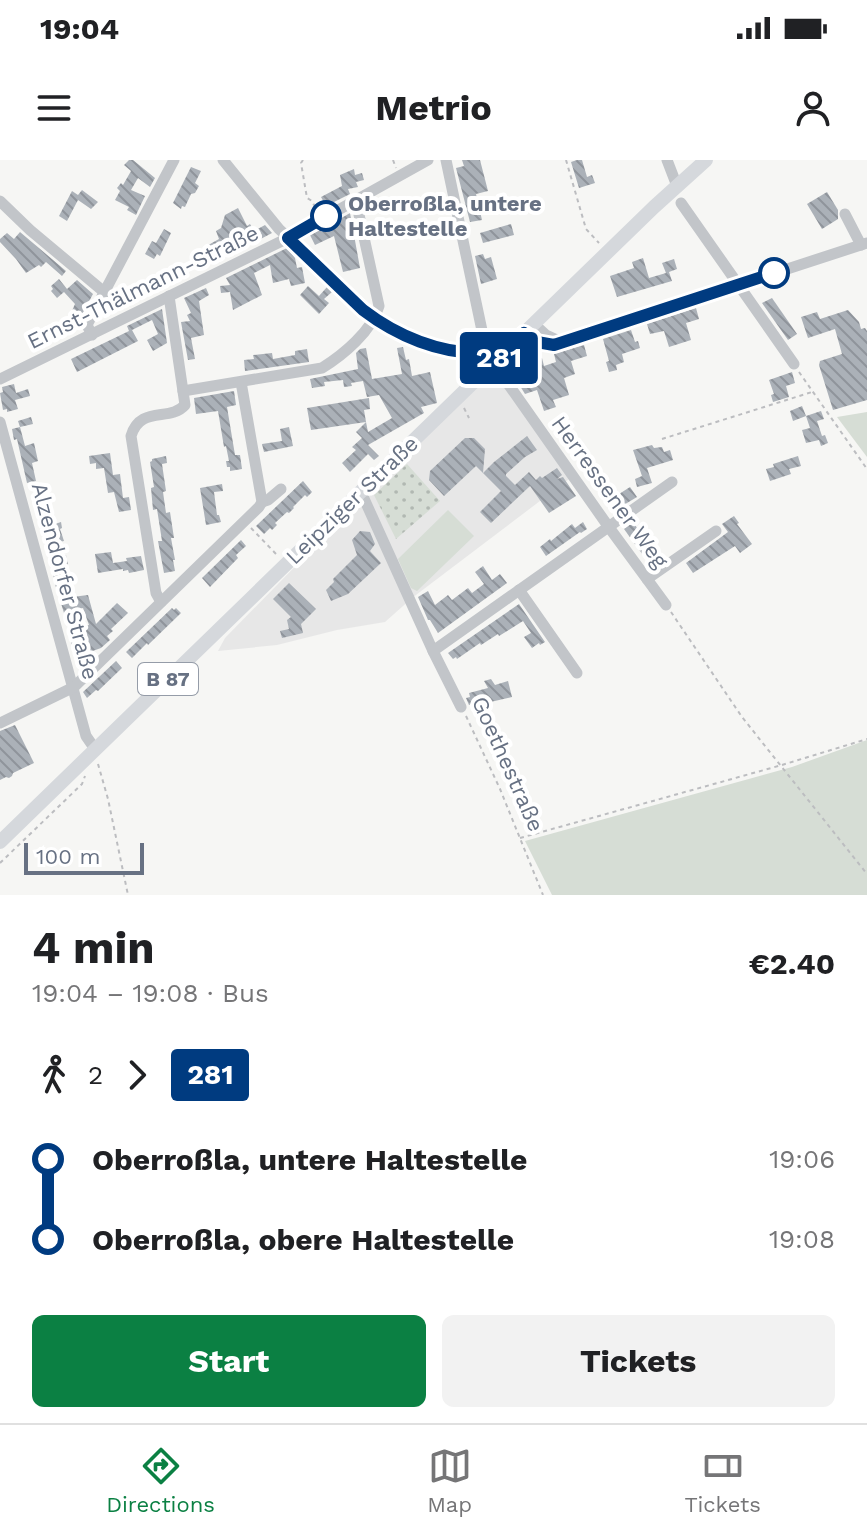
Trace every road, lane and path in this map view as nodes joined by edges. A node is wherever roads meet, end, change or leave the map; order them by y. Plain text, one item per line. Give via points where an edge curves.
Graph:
1 (174, 160) edge
2 (223, 160) edge
3 (303, 160) edge
4 (428, 160) edge
5 (446, 160) edge
6 (566, 160) edge
7 (667, 160) edge
8 (706, 160) edge
9 (677, 186) junction
10 (0, 201) edge
11 (356, 201) junction
12 (681, 203) dead end
13 (845, 214) dead end
14 (321, 219) junction
15 (288, 238) junction
16 (864, 244) edge
17 (602, 245) dead end
18 (739, 284) junction
19 (103, 291) junction
20 (169, 296) junction
21 (374, 318) junction
22 (529, 329) junction
23 (92, 335) junction
24 (488, 359) junction
25 (794, 364) joint
26 (0, 379) edge
27 (241, 382) junction
28 (183, 391) junction
29 (812, 392) junction
30 (462, 405) dead end
31 (469, 418) dead end
32 (0, 422) edge
33 (662, 439) dead end
34 (867, 469) edge
35 (672, 482) dead end
36 (281, 489) dead end
37 (361, 492) junction
38 (262, 502) junction
39 (244, 521) junction
40 (608, 526) junction
41 (716, 531) dead end
42 (287, 565) junction
43 (647, 579) junction
44 (519, 590) junction
45 (161, 602) junction
46 (666, 605) joint
47 (433, 651) junction
48 (577, 673) dead end
49 (74, 687) junction
50 (461, 707) joint
51 (0, 723) edge
52 (867, 739) edge
53 (93, 751) junction
54 (782, 765) junction
55 (520, 838) junction
56 (0, 842) edge
57 (867, 874) edge
58 (128, 895) edge
59 (543, 895) edge

1 - 19 street
2 - 15 street
3 - 14 path via 307,198
4 - 11 street, Ernst-Thälmann-Straße
5 - 24 street
6 - 17 path via 586,229
7 - 9 street
8 - 9 main road, Leipziger Straße / B 87
9 - 22 main road, Leipziger Straße / B 87
10 - 19 street
11 - 14 street, Ernst-Thälmann-Straße
11 - 21 street via 379,306
12 - 18 street
13 - 16 street
14 - 15 street, Ernst-Thälmann-Straße
15 - 20 street, Ernst-Thälmann-Straße
15 - 21 street
16 - 18 street
18 - 22 street via 554,345 531,339
18 - 25 street
19 - 23 street via 87,325
20 - 23 street, Ernst-Thälmann-Straße
20 - 28 street
21 - 24 street via 417,341
21 - 27 street via 353,344 322,368
22 - 24 main road, Leipziger Straße / B 87
23 - 26 street, Ernst-Thälmann-Straße
24 - 37 main road, Leipziger Straße / B 87
24 - 40 street, Herressener Weg
25 - 29 path
27 - 28 street
27 - 38 street
28 - 45 street via 181,410 140,420 131,436
29 - 33 path
29 - 34 path
30 - 31 path
32 - 49 street, Alzendorfer Straße
35 - 40 street
36 - 38 street
37 - 42 main road, Leipziger Straße / B 87
37 - 47 street, Goethestraße
38 - 39 street
39 - 42 path
39 - 45 street
40 - 43 street, Herressener Weg
40 - 44 street
41 - 43 street
42 - 53 main road, Leipziger Straße / B 87
43 - 46 street, Herressener Weg
44 - 47 street
44 - 48 street
45 - 49 street
46 - 54 path via 742,717
47 - 50 street, Goethestraße
49 - 51 street
49 - 53 street, Alzendorfer Straße
50 - 55 path, Goethestraße
52 - 54 path
53 - 56 main road, Leipziger Straße / B 87
53 - 58 path
54 - 55 path
54 - 57 path
55 - 59 path, Goethestraße

